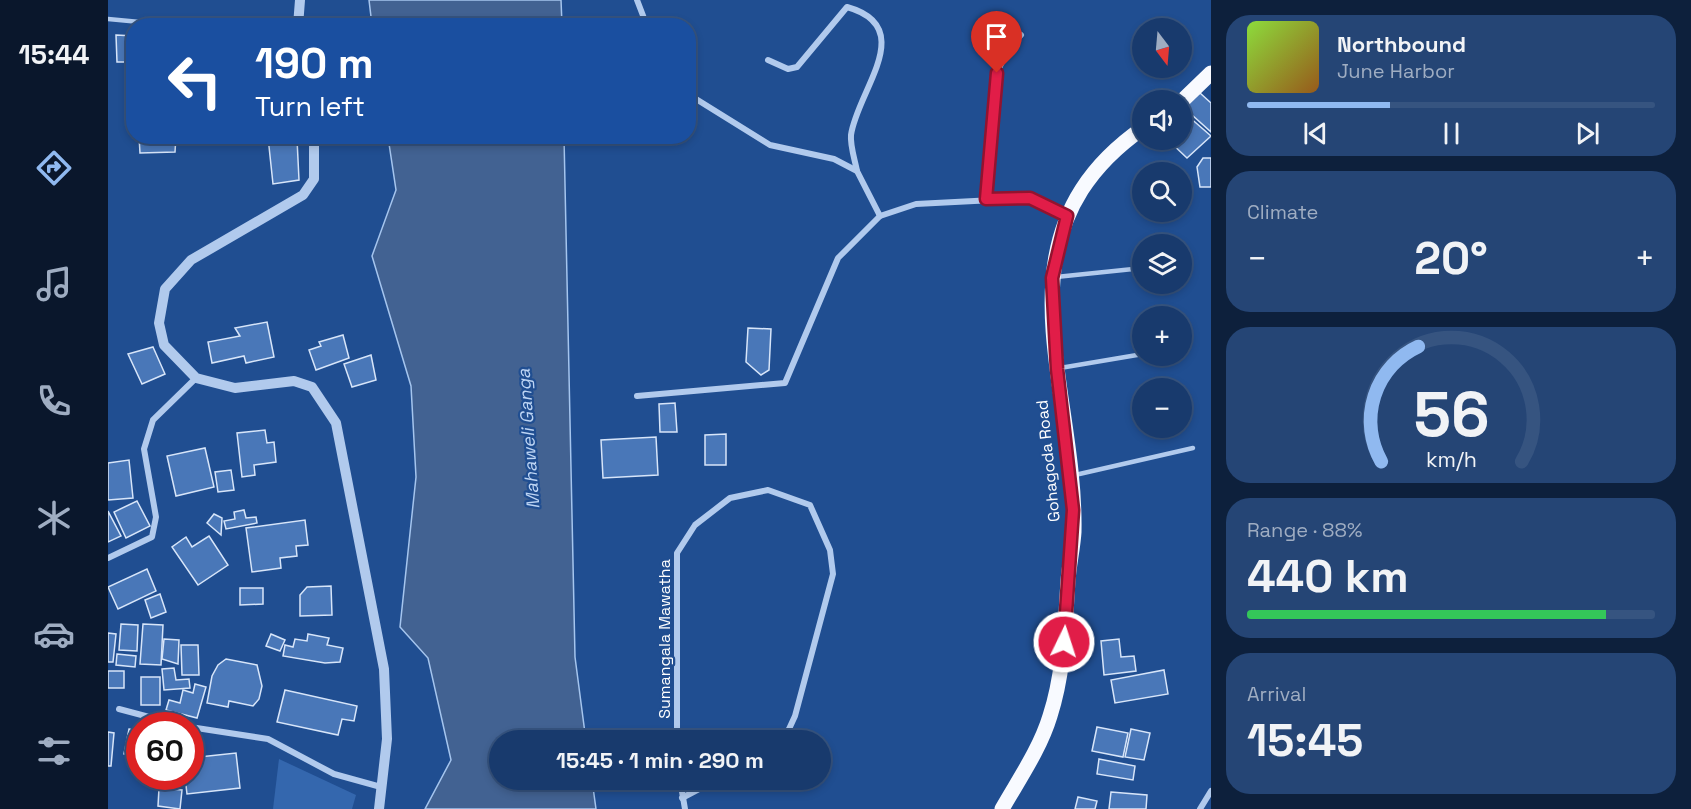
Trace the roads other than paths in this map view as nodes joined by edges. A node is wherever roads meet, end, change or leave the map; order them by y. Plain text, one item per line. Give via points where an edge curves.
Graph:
1 (300, 0) edge
2 (637, 0) edge
3 (299, 18) edge
4 (644, 18) edge
5 (108, 19) edge
6 (126, 21) edge
7 (1021, 35) dead end
8 (768, 60) dead end
9 (1211, 73) edge
10 (1192, 91) edge
11 (696, 99) edge
12 (1132, 137) edge
13 (314, 144) edge
14 (857, 171) junction
15 (986, 199) junction
16 (880, 216) junction
17 (1067, 216) junction
18 (1132, 269) edge
19 (1052, 278) junction
20 (1132, 356) edge
21 (1057, 369) junction
22 (196, 378) junction
23 (637, 396) dead end
24 (1192, 448) dead end
25 (1070, 476) junction
26 (108, 558) edge
27 (118, 709) dead end
28 (129, 712) edge
29 (204, 729) edge
30 (677, 730) edge
31 (788, 730) edge
32 (381, 787) junction
33 (681, 790) edge
34 (697, 790) edge
35 (1211, 791) edge
36 (681, 798) junction
37 (379, 809) edge
38 (686, 809) edge
39 (1002, 809) edge
40 (1200, 809) edge

1 - 3 street
2 - 4 street
5 - 6 lane
7 - 15 street via 1009,46 997,73
8 - 14 street via 788,69 797,67 847,7 863,12 880,27 883,46 851,135
9 - 10 main road
11 - 14 street via 770,145 834,159
12 - 17 main road, Gohagoda Road via 1095,169
13 - 22 street via 314,179 303,195 190,260 165,289 159,323 164,345
14 - 16 street
15 - 16 street via 916,204
15 - 17 street via 1030,198
16 - 23 street via 838,258 785,383
17 - 19 main road, Gohagoda Road
18 - 19 lane
19 - 21 main road, Gohagoda Road
20 - 21 lane
21 - 25 main road, Gohagoda Road
22 - 26 street via 153,420 144,450 156,517 152,537
22 - 32 street via 235,388 294,381 312,387 336,423 384,669 387,739
24 - 25 lane
25 - 39 main road, Gohagoda Road via 1074,534 1064,642 1050,716
27 - 28 street
29 - 32 street via 268,739 334,774
30 - 31 street, Sumangala Mawatha via 677,553 695,525 730,498 768,490 810,505 830,549 833,574
32 - 37 street
33 - 36 street
34 - 36 street
35 - 40 street
36 - 38 street

